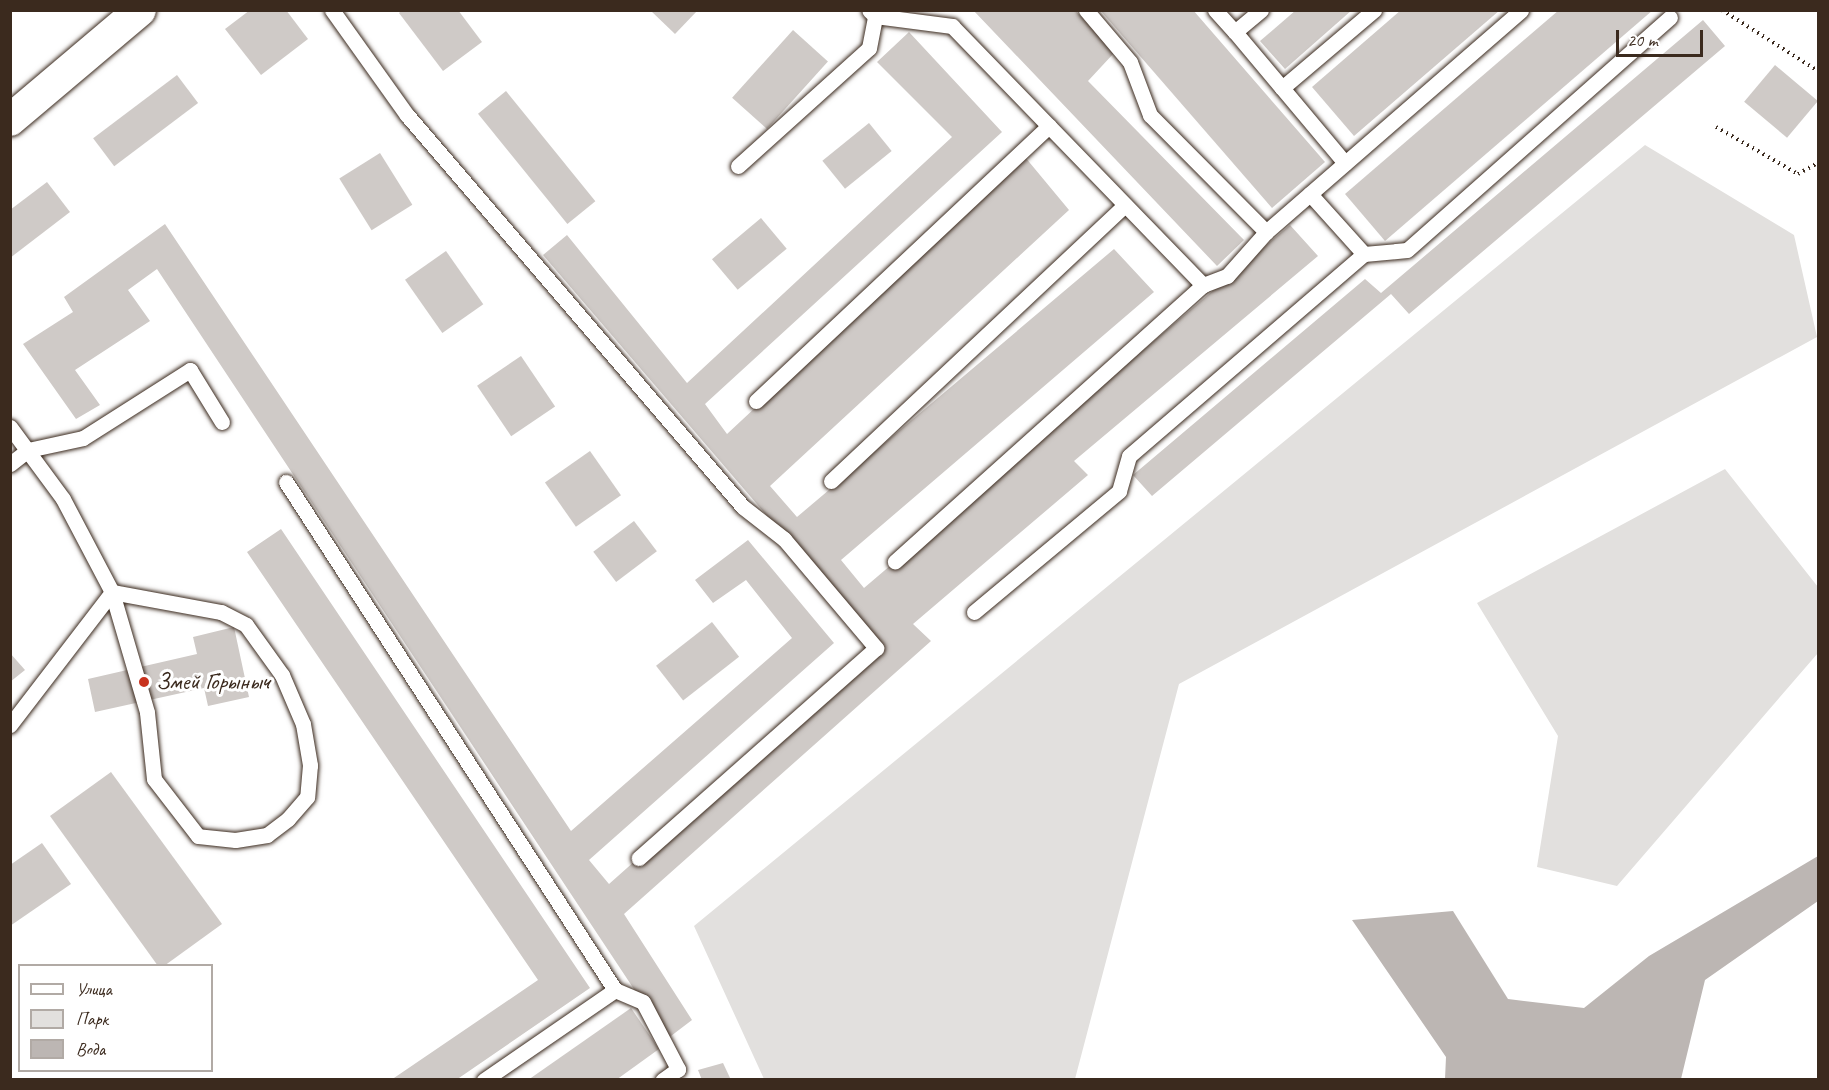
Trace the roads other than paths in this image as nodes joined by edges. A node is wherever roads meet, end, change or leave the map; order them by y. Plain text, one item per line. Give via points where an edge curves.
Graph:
1 (140, 10) edge
2 (332, 10) edge
3 (1086, 10) edge
4 (1215, 10) edge
5 (1261, 10) edge
6 (1374, 10) edge
7 (1521, 10) edge
8 (872, 13) edge
9 (1670, 17) dead end
10 (1235, 32) junction
11 (1282, 88) junction
12 (10, 120) edge
13 (1049, 126) junction
14 (1345, 164) junction
15 (738, 166) dead end
16 (1310, 194) junction
17 (1125, 205) junction
18 (1266, 232) junction
19 (1364, 254) junction
20 (1203, 285) junction
21 (756, 401) dead end
22 (222, 422) dead end
23 (10, 427) edge
24 (28, 450) junction
25 (10, 464) edge
26 (831, 481) dead end
27 (286, 482) dead end
28 (895, 561) dead end
29 (112, 592) junction
30 (974, 612) dead end
31 (10, 725) edge
32 (639, 858) dead end
33 (615, 990) junction
34 (680, 1074) edge
35 (484, 1080) edge
36 (663, 1080) edge

1 - 12 street
2 - 32 lane via 415,124 743,507 784,539 876,648
3 - 18 lane via 1130,62 1150,115
4 - 10 lane
5 - 10 lane
6 - 11 lane
7 - 14 lane
8 - 13 lane via 952,26
8 - 15 lane via 869,48
9 - 19 lane via 1407,250
10 - 11 lane
11 - 14 lane
13 - 17 lane
13 - 21 lane
14 - 16 lane
16 - 18 lane
16 - 19 lane
17 - 20 lane
17 - 26 lane
18 - 20 lane via 1227,276
19 - 30 lane via 1129,456 1119,491
20 - 28 lane
22 - 24 lane via 190,370 83,438
23 - 24 lane
24 - 25 lane
24 - 29 lane via 63,499
27 - 33 lane
29 - 29 lane via 147,712 154,779 198,836 236,840 267,835 307,797 310,765 303,724 282,675 246,625 221,612
29 - 31 lane
33 - 34 lane via 643,1002
33 - 35 lane
34 - 36 lane

